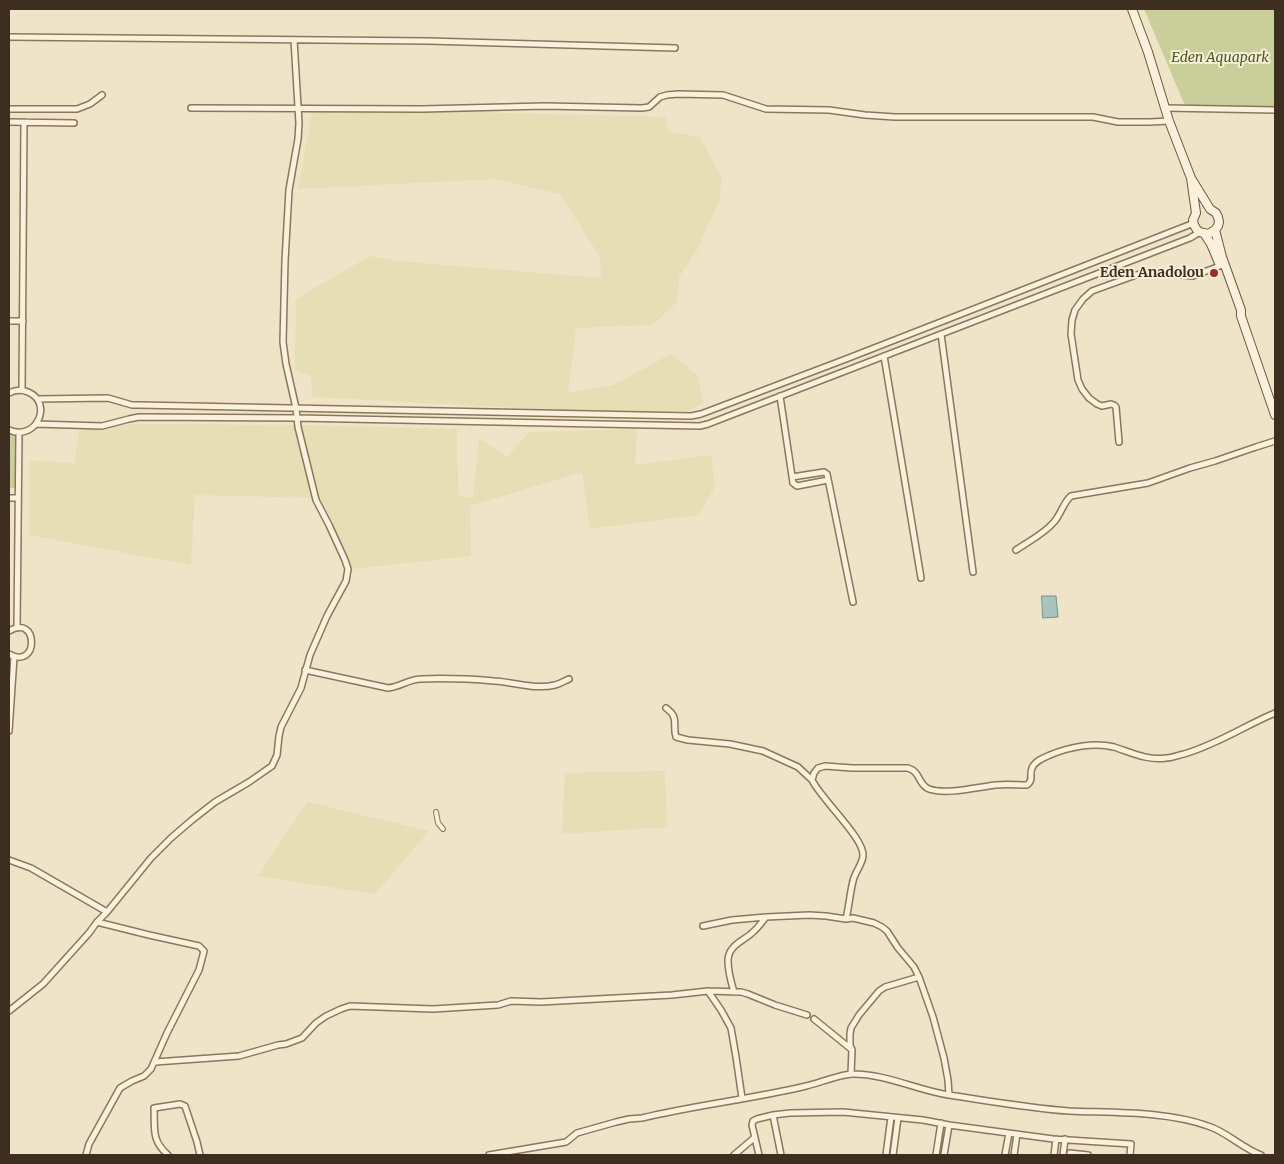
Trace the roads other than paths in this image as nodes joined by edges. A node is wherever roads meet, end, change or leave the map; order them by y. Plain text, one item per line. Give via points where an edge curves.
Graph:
1 (1132, 9) edge
2 (9, 37) edge
3 (294, 40) junction
4 (675, 48) dead end
5 (102, 94) dead end
6 (191, 108) dead end
7 (298, 108) junction
8 (1166, 108) junction
9 (9, 109) edge
10 (1275, 110) edge
11 (1169, 121) junction
12 (9, 122) edge
13 (24, 122) junction
14 (74, 123) dead end
15 (1191, 178) junction
16 (1210, 209) junction
17 (1196, 213) junction
18 (1194, 223) junction
19 (1215, 230) junction
20 (1202, 233) junction
21 (1220, 266) junction
22 (1240, 315) junction
23 (9, 321) edge
24 (23, 321) junction
25 (941, 334) junction
26 (884, 356) junction
27 (22, 390) junction
28 (9, 393) edge
29 (780, 396) junction
30 (37, 399) junction
31 (296, 408) junction
32 (1275, 415) edge
33 (297, 418) junction
34 (36, 424) junction
35 (9, 430) edge
36 (19, 433) junction
37 (1275, 441) edge
38 (1119, 442) dead end
39 (792, 477) junction
40 (828, 480) junction
41 (9, 498) edge
42 (18, 498) junction
43 (1016, 550) dead end
44 (973, 572) dead end
45 (921, 578) dead end
46 (853, 602) dead end
47 (17, 627) junction
48 (9, 630) edge
49 (11, 655) edge
50 (305, 670) junction
51 (569, 679) dead end
52 (666, 708) dead end
53 (1275, 713) edge
54 (9, 731) edge
55 (812, 780) junction
56 (436, 812) dead end
57 (443, 829) dead end
58 (9, 860) edge
59 (107, 912) junction
60 (766, 917) junction
61 (846, 919) junction
62 (97, 922) junction
63 (703, 926) dead end
64 (919, 977) junction
65 (708, 991) junction
66 (734, 992) junction
67 (9, 1012) edge
68 (807, 1015) dead end
69 (814, 1019) dead end
70 (852, 1050) junction
71 (154, 1062) junction
72 (851, 1074) junction
73 (949, 1095) junction
74 (742, 1098) junction
75 (772, 1115) junction
76 (891, 1117) junction
77 (898, 1118) junction
78 (941, 1123) junction
79 (949, 1125) junction
80 (1009, 1133) junction
81 (1017, 1134) junction
82 (754, 1138) junction
83 (1056, 1139) junction
84 (1065, 1139) junction
85 (1070, 1154) dead end
86 (86, 1155) edge
87 (168, 1155) edge
88 (200, 1155) edge
89 (489, 1155) edge
90 (734, 1155) edge
91 (759, 1155) edge
92 (781, 1155) edge
93 (886, 1155) edge
94 (893, 1155) edge
95 (936, 1155) edge
96 (944, 1155) edge
97 (1006, 1155) edge
98 (1014, 1155) edge
99 (1054, 1155) edge
100 (1063, 1155) edge
101 (1088, 1155) edge
102 (1130, 1155) edge
103 (1261, 1155) edge

1 - 8 main road
2 - 3 street
3 - 4 street
3 - 7 street
5 - 9 street via 77,109
6 - 7 street
7 - 11 street via 642,108 660,97 678,94 723,95 766,109 829,110 895,117
7 - 31 street via 298,139 286,229 283,342
8 - 10 street
8 - 11 main road
11 - 15 main road
12 - 13 street
13 - 14 street
13 - 24 street
15 - 16 main road
15 - 17 main road
16 - 17 main road
16 - 19 main road via 1218,217
17 - 18 main road
18 - 20 main road
18 - 31 street via 701,414
19 - 20 main road
19 - 22 main road
20 - 21 main road
20 - 25 street
21 - 22 main road
21 - 38 street via 1193,276 1152,272 1136,275 1092,291 1075,310 1071,334 1078,380 1089,398 1102,406 1111,404 1116,407
22 - 32 main road
23 - 24 street
24 - 27 street
25 - 26 street
25 - 44 street
26 - 29 street
26 - 45 street
27 - 28 street
27 - 30 street
29 - 33 street via 700,426
29 - 39 street
30 - 31 street via 108,398 140,406
30 - 34 street via 40,416
31 - 33 street
33 - 34 street via 139,418 102,426
33 - 50 street via 316,500 348,569 346,581 326,616
34 - 36 street via 29,431
35 - 36 street
36 - 42 street
37 - 43 street via 1148,483 1072,496 1055,522
39 - 40 street via 824,472
39 - 40 street via 797,486
40 - 46 street
41 - 42 street
42 - 47 street
47 - 48 street
47 - 49 street via 30,634 32,648 21,657
49 - 54 street
50 - 51 street via 388,688 418,679 467,679 536,686 555,685
50 - 59 street via 301,688 281,727 278,755 272,766 215,802 171,838
52 - 55 street via 672,712 676,737 763,751 798,767
53 - 55 street via 1201,749 1164,759 1103,745 1060,752 1035,764 1027,785 1004,784 937,791 924,786 916,772 908,768 825,766 818,768
55 - 61 street via 854,834 863,851 862,862 852,882
56 - 57 street
58 - 59 street via 31,868
59 - 62 street
60 - 61 street via 809,915
60 - 63 street
60 - 66 street via 729,954
61 - 64 street via 882,927
62 - 67 street via 43,984
62 - 71 street via 203,948 199,970
64 - 70 street via 885,987 874,996 852,1028
64 - 73 street via 944,1058
65 - 66 street
65 - 71 street via 541,1002 511,1001 498,1005 433,1009 350,1006 326,1016 302,1038 286,1044 239,1056
65 - 74 street via 731,1028
66 - 68 street
69 - 70 street
70 - 72 street
71 - 86 street via 144,1076 120,1088
72 - 73 street
72 - 74 street
73 - 103 street via 1067,1111 1181,1118 1221,1131
74 - 89 street via 629,1119 577,1133 566,1142
75 - 76 street via 843,1112
75 - 82 street via 753,1122
75 - 92 street
76 - 77 street
76 - 93 street
77 - 78 street
77 - 94 street
78 - 79 street
78 - 95 street
79 - 80 street
79 - 96 street
80 - 81 street
80 - 97 street
81 - 83 street
81 - 98 street
82 - 90 street
82 - 91 street
83 - 84 street
83 - 99 street
84 - 100 street
84 - 102 street via 1131,1144
85 - 101 street
87 - 88 street via 155,1136 154,1108 180,1104 188,1111

